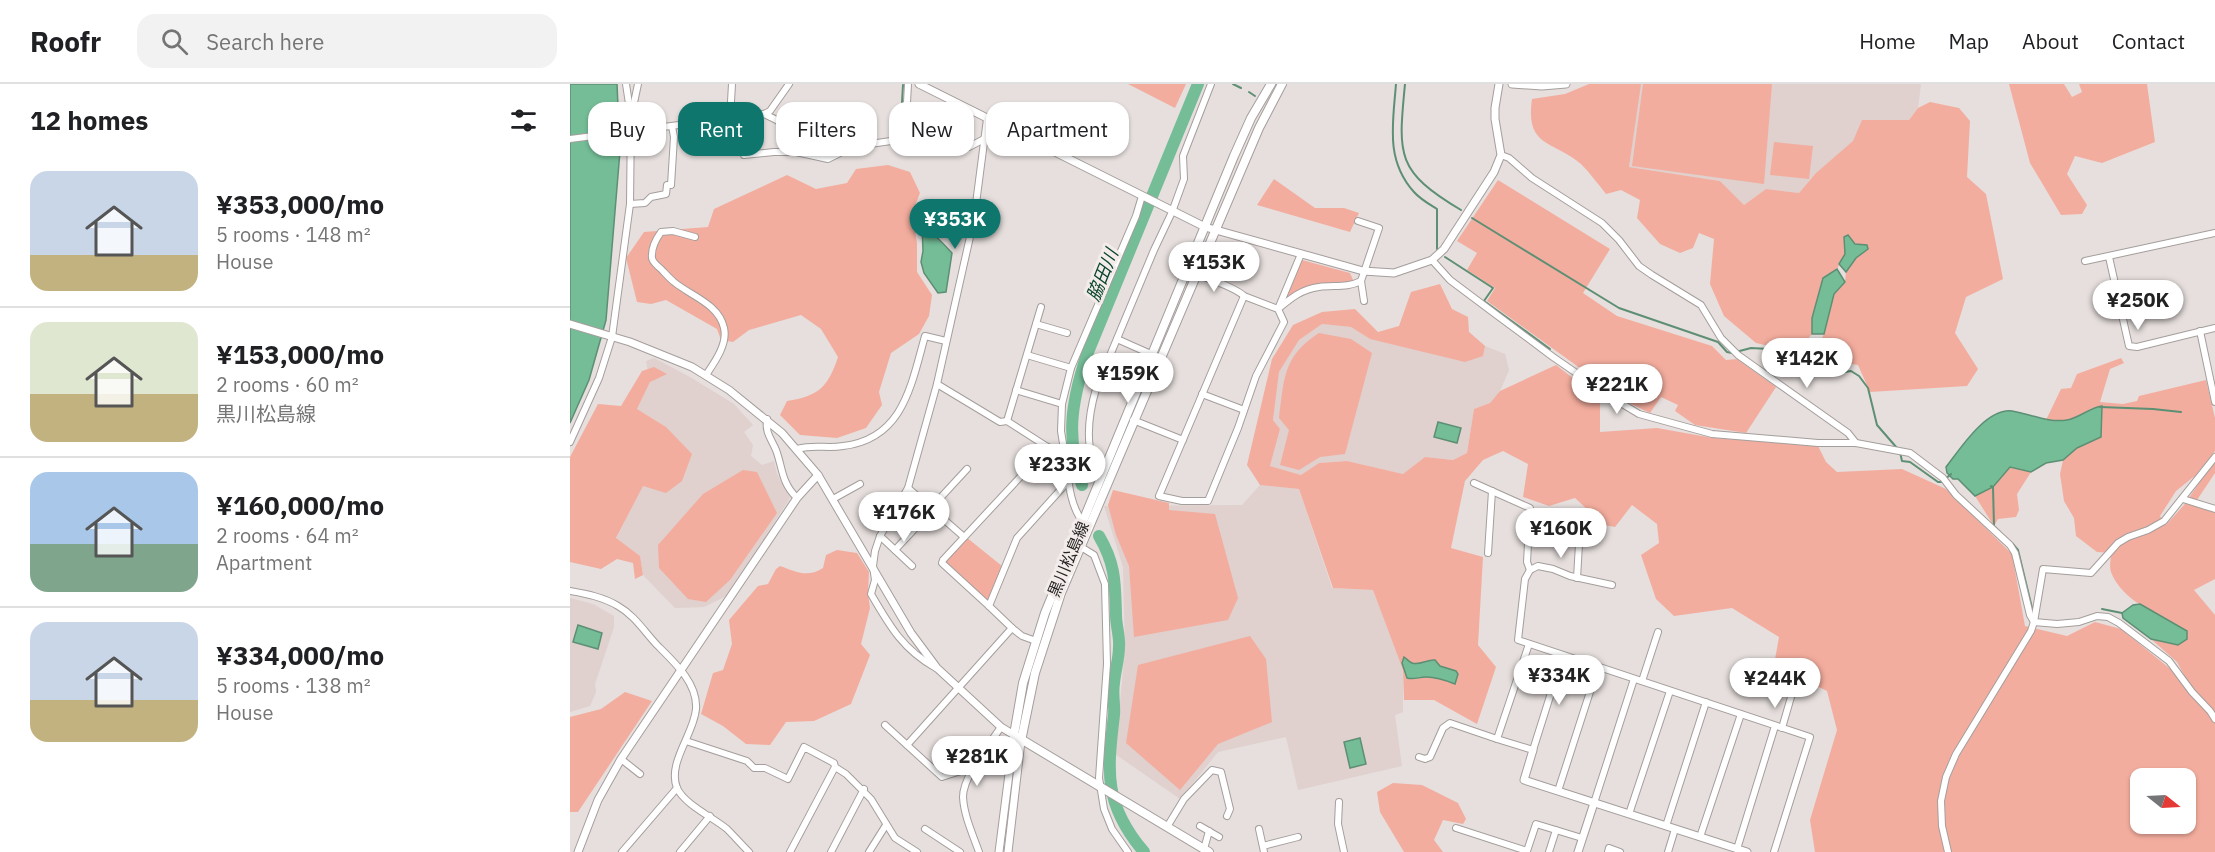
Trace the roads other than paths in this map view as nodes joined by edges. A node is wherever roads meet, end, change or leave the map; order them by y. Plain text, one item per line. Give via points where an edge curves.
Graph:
1 (626, 84) edge
2 (638, 84) edge
3 (732, 84) edge
4 (789, 84) edge
5 (908, 84) edge
6 (919, 84) edge
7 (1211, 84) edge
8 (1271, 84) edge
9 (1282, 84) edge
10 (1499, 84) edge
11 (1512, 84) edge
12 (1566, 84) edge
13 (629, 102) edge
14 (634, 102) edge
15 (731, 102) edge
16 (907, 102) edge
17 (764, 114) joint
18 (986, 118) edge
19 (776, 121) edge
20 (678, 125) edge
21 (672, 126) junction
22 (986, 126) edge
23 (666, 127) edge
24 (588, 137) edge
25 (570, 139) edge
26 (984, 140) junction
27 (974, 145) edge
28 (1501, 155) junction
29 (629, 156) edge
30 (814, 156) edge
31 (834, 156) edge
32 (1061, 156) edge
33 (1142, 196) junction
34 (630, 204) junction
35 (1172, 212) junction
36 (1358, 220) dead end
37 (1205, 227) junction
38 (1214, 231) junction
39 (2215, 233) edge
40 (695, 237) dead end
41 (1301, 254) junction
42 (2109, 257) junction
43 (1432, 260) junction
44 (2085, 261) dead end
45 (1364, 272) junction
46 (1196, 274) junction
47 (1361, 281) junction
48 (1244, 296) junction
49 (1364, 301) dead end
50 (1041, 307) dead end
51 (1278, 309) junction
52 (570, 324) edge
53 (1036, 324) junction
54 (2215, 328) edge
55 (2200, 331) junction
56 (1067, 333) dead end
57 (610, 336) junction
58 (1117, 339) junction
59 (946, 341) junction
60 (1027, 355) junction
61 (1153, 355) junction
62 (1071, 368) junction
63 (706, 375) junction
64 (937, 384) junction
65 (1016, 390) junction
66 (1203, 393) junction
67 (2215, 402) edge
68 (1062, 404) junction
69 (1244, 411) junction
70 (766, 419) junction
71 (1131, 419) junction
72 (1007, 421) junction
73 (1183, 440) junction
74 (570, 442) edge
75 (1856, 443) junction
76 (1048, 447) junction
77 (797, 449) junction
78 (1063, 456) junction
79 (2215, 457) edge
80 (967, 469) dead end
81 (818, 475) junction
82 (1102, 477) junction
83 (1474, 483) dead end
84 (860, 484) dead end
85 (908, 488) junction
86 (1491, 491) junction
87 (797, 498) junction
88 (833, 499) junction
89 (2182, 499) junction
90 (932, 508) junction
91 (2215, 509) edge
92 (1083, 522) junction
93 (1551, 524) dead end
94 (880, 536) junction
95 (964, 537) junction
96 (1081, 547) junction
97 (895, 550) junction
98 (1488, 553) dead end
99 (873, 566) junction
100 (912, 566) dead end
101 (1530, 570) junction
102 (1577, 578) junction
103 (1612, 585) dead end
104 (570, 591) edge
105 (989, 606) junction
106 (2034, 622) junction
107 (1012, 628) junction
108 (1658, 632) dead end
109 (1036, 641) junction
110 (1528, 644) junction
111 (1563, 655) junction
112 (1598, 667) junction
113 (937, 668) junction
114 (681, 670) junction
115 (1634, 679) junction
116 (1642, 681) junction
117 (957, 688) junction
118 (1670, 691) junction
119 (1791, 697) dead end
120 (1706, 702) junction
121 (1741, 714) junction
122 (2215, 719) edge
123 (885, 725) dead end
124 (1001, 727) junction
125 (1778, 727) junction
126 (1017, 738) junction
127 (1497, 739) junction
128 (686, 741) junction
129 (907, 745) junction
130 (1533, 750) junction
131 (1419, 757) dead end
132 (621, 759) junction
133 (835, 767) junction
134 (971, 772) junction
135 (640, 774) dead end
136 (677, 788) junction
137 (864, 789) junction
138 (1101, 789) junction
139 (1558, 791) junction
140 (1339, 802) dead end
141 (1594, 803) junction
142 (1629, 814) junction
143 (710, 816) junction
144 (1227, 816) dead end
145 (886, 825) junction
146 (1200, 826) dead end
147 (1666, 826) junction
148 (1167, 827) junction
149 (1456, 828) dead end
150 (925, 829) dead end
151 (1259, 829) dead end
152 (1676, 829) junction
153 (1556, 830) junction
154 (1209, 831) junction
155 (1219, 837) dead end
156 (1298, 837) dead end
157 (1700, 837) junction
158 (1582, 838) junction
159 (1263, 849) edge
160 (1511, 849) edge
161 (1737, 849) junction
162 (1206, 850) edge
163 (578, 852) edge
164 (622, 852) edge
165 (680, 852) edge
166 (749, 852) edge
167 (790, 852) edge
168 (831, 852) edge
169 (869, 852) edge
170 (916, 852) edge
171 (960, 852) edge
172 (979, 852) edge
173 (999, 852) edge
174 (1008, 852) edge
175 (1128, 852) edge
176 (1344, 852) edge
177 (1549, 852) edge
178 (1578, 852) edge
179 (1608, 852) edge
180 (1620, 852) edge
181 (1668, 852) edge
182 (1747, 852) edge
183 (1774, 852) edge
184 (1948, 852) edge

1 - 13 street
2 - 14 street
3 - 15 street
4 - 17 street
5 - 16 street
6 - 18 street
7 - 35 street via 1183,156 1184,179
8 - 37 main road, 黒川松島線 via 1251,118
9 - 38 main road, 黒川松島線
10 - 28 street via 1495,119
11 - 12 street
17 - 19 street
20 - 21 street
21 - 23 street
21 - 34 street via 671,185 667,185 666,194 651,197 645,203
22 - 26 street
24 - 25 street
26 - 27 street
26 - 59 street via 974,219
28 - 43 street via 1444,249
28 - 75 street via 1602,223 1640,266 1696,300 1735,352 1848,433
29 - 34 street
30 - 31 street
32 - 33 street
33 - 35 street
33 - 62 street
34 - 57 street
35 - 37 street
35 - 58 street
36 - 45 street via 1378,228
37 - 38 street
37 - 61 main road, 黒川松島線
38 - 41 street
38 - 46 main road, 黒川松島線
39 - 42 street
40 - 63 street via 661,232 652,256 674,282 710,306 725,329 718,355
41 - 45 street
41 - 51 street
42 - 44 street
42 - 55 street via 2129,346
43 - 45 street via 1394,273
43 - 75 street via 1450,280 1526,337 1639,414 1712,434
45 - 47 street
46 - 48 street
46 - 71 main road, 黒川松島線
47 - 49 street
47 - 51 street via 1352,286 1306,290
48 - 51 street
48 - 66 street
50 - 53 street
51 - 69 street via 1284,322 1256,376
52 - 57 street
53 - 56 street
53 - 60 street
54 - 55 street
55 - 67 street
57 - 63 street via 672,357
57 - 74 street via 599,378
58 - 61 street
58 - 82 street via 1096,389 1090,415 1094,467
59 - 64 street
59 - 77 street via 924,336 903,405 877,437 843,446 811,445
60 - 62 street
60 - 65 street
61 - 71 main road, 黒川松島線
62 - 68 street
63 - 70 street
64 - 72 street via 1000,422
64 - 85 street
65 - 68 street
65 - 72 street
66 - 69 street
66 - 73 street
68 - 78 street
69 - 73 street via 1208,501 1159,496
70 - 77 street
70 - 87 street via 765,431 776,451 782,477
71 - 73 street
71 - 82 main road, 黒川松島線
71 - 96 main road, 黒川松島線
72 - 76 street
75 - 106 street via 1910,453 1945,480 2010,545
76 - 78 street
76 - 95 street
77 - 81 street
78 - 92 street
78 - 105 street via 1063,487 1017,538
79 - 89 street
80 - 90 street
81 - 87 street
81 - 88 street
82 - 92 main road, 黒川松島線
83 - 86 street
84 - 88 street
85 - 90 street
85 - 94 street
86 - 98 street
86 - 101 street via 1530,508
87 - 114 street
88 - 99 street
89 - 91 street
89 - 106 street via 2164,521 2118,543 2091,573 2043,568
90 - 95 street
90 - 97 street
92 - 109 main road, 黒川松島線
93 - 102 street via 1580,527
94 - 97 street
94 - 99 street
95 - 105 street via 942,563
96 - 126 main road, 黒川松島線 via 1061,593
96 - 138 street via 1094,555 1105,584 1107,664
97 - 100 street
99 - 113 street via 911,633
99 - 113 street via 871,594 892,631 922,660
101 - 102 street via 1538,566
101 - 110 street via 1525,579 1518,640
102 - 103 street
104 - 114 street via 590,594 617,606
105 - 107 street
106 - 122 street via 2057,624 2108,617 2169,661
106 - 184 street via 1946,777 1941,801
107 - 109 street
107 - 117 street
108 - 116 street
109 - 126 main road, 黒川松島線 via 1023,683
110 - 111 street
110 - 127 street
111 - 112 street
111 - 130 street
112 - 115 street
112 - 139 street
113 - 117 street
114 - 128 street via 696,707
114 - 132 street
115 - 116 street
115 - 141 street
116 - 118 street
117 - 124 street
117 - 129 street
118 - 120 street
118 - 142 street
119 - 125 street
120 - 121 street
120 - 147 street
121 - 125 street
121 - 157 street
123 - 129 street
124 - 126 street
124 - 134 street
125 - 161 street
125 - 183 street via 1810,737
126 - 138 main road
126 - 173 street
126 - 174 street
127 - 130 street
127 - 131 street via 1450,723 1443,728 1430,757
128 - 133 street via 788,779 804,747
128 - 136 street via 675,777
129 - 134 street via 942,777 964,770
130 - 139 street via 1524,780
132 - 135 street
132 - 163 street via 597,800
133 - 137 street
133 - 167 street
134 - 172 street via 963,796
136 - 143 street
136 - 164 street
137 - 145 street
137 - 168 street
138 - 148 main road
138 - 175 street via 1112,830
139 - 141 street
140 - 176 street via 1338,825
141 - 142 street
141 - 158 street
142 - 147 street
143 - 165 street
143 - 166 street
144 - 148 street via 1230,809 1221,772 1212,770 1184,799
145 - 169 street
145 - 170 street via 895,838
146 - 154 street
147 - 152 street
148 - 162 main road
149 - 160 street
150 - 171 street
151 - 159 street
152 - 157 street
152 - 181 street
153 - 158 street
153 - 160 street via 1536,824 1527,851
153 - 177 street
154 - 155 street
154 - 162 street
156 - 159 street
157 - 161 street
158 - 178 street
161 - 182 street
179 - 180 street

